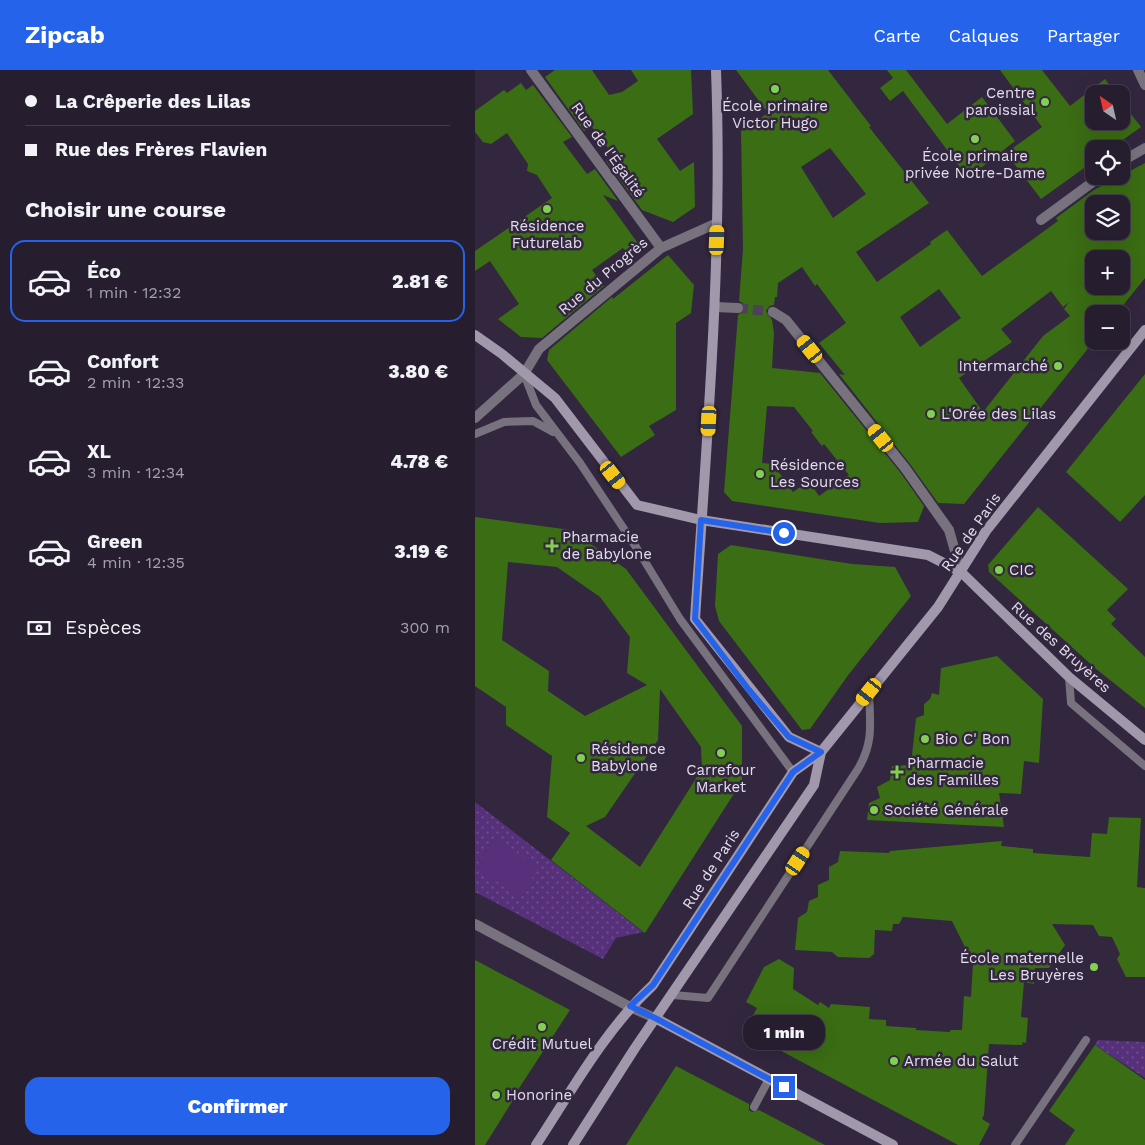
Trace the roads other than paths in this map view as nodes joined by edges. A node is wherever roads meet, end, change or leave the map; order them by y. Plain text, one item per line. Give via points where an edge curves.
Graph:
1 (531, 70) edge
2 (716, 70) edge
3 (1138, 70) edge
4 (1145, 86) edge
5 (1145, 148) edge
6 (1130, 157) edge
7 (1089, 185) edge
8 (1041, 220) dead end
9 (717, 223) junction
10 (661, 248) junction
11 (715, 307) junction
12 (739, 308) tunnel mouth
13 (773, 312) tunnel mouth
14 (1145, 330) edge
15 (475, 336) edge
16 (524, 374) junction
17 (475, 418) edge
18 (555, 433) junction
19 (475, 434) edge
20 (701, 520) junction
21 (961, 572) junction
22 (1069, 677) junction
23 (869, 692) junction
24 (1145, 740) edge
25 (821, 752) junction
26 (1145, 766) edge
27 (793, 772) junction
28 (475, 924) edge
29 (673, 995) junction
30 (630, 1006) junction
31 (657, 1019) junction
32 (1087, 1040) dead end
33 (769, 1079) junction
34 (754, 1107) dead end
35 (536, 1145) edge
36 (573, 1145) edge
37 (893, 1145) edge
38 (1015, 1145) edge

1 - 10 street, Rue de l'Égalité
2 - 9 main road
3 - 4 street
5 - 6 street
7 - 8 street
9 - 10 street, Rue du Progrès
9 - 11 main road
10 - 16 street, Rue du Progrès via 539,349
11 - 12 street
11 - 20 main road
13 - 21 street via 786,320 905,468 949,530
14 - 21 main road, Rue de Paris via 986,531
15 - 16 main road, Rue des Bruyères
16 - 17 street, Rue du Progrès
16 - 18 lane via 536,405
16 - 20 main road, Rue des Bruyères via 555,398 637,505
18 - 19 lane via 533,421 505,422
18 - 27 lane via 580,463 679,619
20 - 21 main road, Rue des Bruyères via 928,555
20 - 25 main road via 695,619 789,737
21 - 22 main road, Rue des Bruyères
21 - 23 main road, Rue de Paris via 938,607
22 - 24 main road, Rue des Bruyères
22 - 26 lane via 1071,703
23 - 25 main road, Rue de Paris
23 - 29 lane via 871,738 858,769 708,998
25 - 27 main road, Rue de Paris
25 - 29 main road, Rue de Paris via 814,785
27 - 30 main road, Rue de Paris via 653,985
28 - 30 street
29 - 31 main road, Rue de Paris
30 - 31 street
30 - 35 main road, Rue de Paris
31 - 33 main road
31 - 36 main road, Rue de Paris
32 - 38 lane
33 - 34 lane
33 - 37 main road

